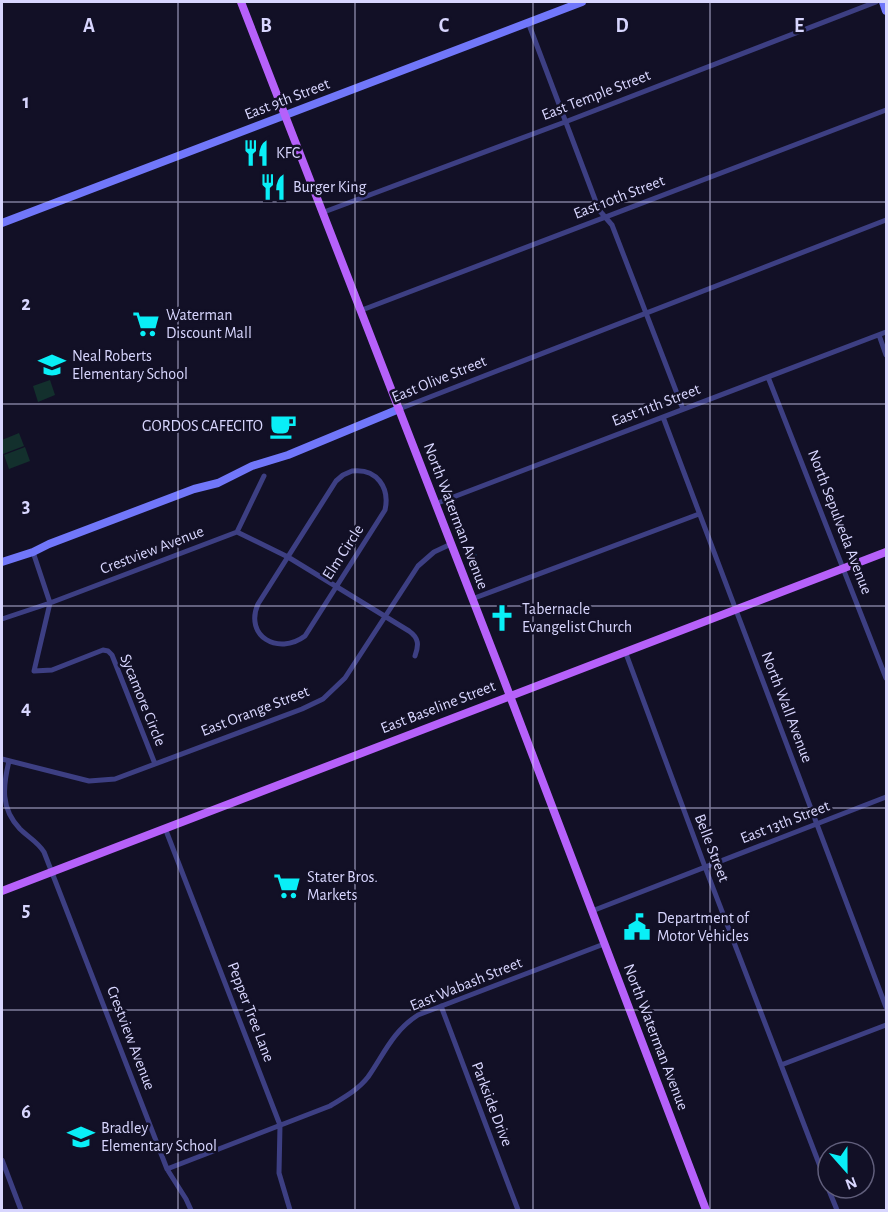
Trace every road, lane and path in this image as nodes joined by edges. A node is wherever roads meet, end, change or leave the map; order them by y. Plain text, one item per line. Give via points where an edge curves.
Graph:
1 (241, 2) edge
2 (582, 2) edge
3 (876, 2) edge
4 (883, 2) edge
5 (886, 11) edge
6 (528, 22) junction
7 (886, 110) edge
8 (285, 114) junction
9 (565, 122) junction
10 (324, 212) junction
11 (605, 217) junction
12 (886, 220) edge
13 (2, 223) edge
14 (362, 310) junction
15 (646, 313) junction
16 (886, 332) edge
17 (879, 334) junction
18 (886, 355) edge
19 (768, 377) junction
20 (399, 409) junction
21 (684, 409) junction
22 (663, 417) junction
23 (264, 476) dead end
24 (435, 504) junction
25 (699, 514) junction
26 (237, 532) junction
27 (451, 544) junction
28 (33, 552) junction
29 (886, 552) edge
30 (288, 556) junction
31 (2, 562) edge
32 (844, 568) junction
33 (337, 586) junction
34 (472, 599) junction
35 (50, 603) junction
36 (735, 609) junction
37 (385, 615) junction
38 (2, 619) edge
39 (625, 651) junction
40 (415, 656) dead end
41 (886, 678) edge
42 (509, 696) junction
43 (2, 759) edge
44 (9, 761) junction
45 (155, 764) junction
46 (886, 797) edge
47 (817, 824) junction
48 (165, 828) junction
49 (705, 867) junction
50 (52, 871) junction
51 (2, 891) edge
52 (592, 911) junction
53 (604, 944) junction
54 (441, 1006) junction
55 (886, 1007) edge
56 (886, 1026) edge
57 (781, 1065) junction
58 (280, 1125) junction
59 (816, 1156) edge
60 (2, 1160) edge
61 (167, 1170) junction
62 (21, 1210) edge
63 (191, 1210) edge
64 (290, 1210) edge
65 (518, 1210) edge
66 (706, 1210) edge

1 - 8 main road, North Waterman Avenue
2 - 6 street, East 9th Street
3 - 9 street, East Temple Street
4 - 5 street
6 - 8 street, East 9th Street
6 - 9 street
7 - 11 street, East 10th Street
8 - 10 main road, North Waterman Avenue
8 - 13 street, East 9th Street
9 - 10 street, East Temple Street
9 - 11 street
10 - 14 main road, North Waterman Avenue
11 - 14 street, East 10th Street
11 - 15 street via 612,225
12 - 15 street, East Olive Street
14 - 20 main road, North Waterman Avenue
15 - 20 street, East Olive Street
15 - 21 street
16 - 17 street, East 11th Street
17 - 18 street
17 - 19 street, East 11th Street
19 - 21 street, East 11th Street
19 - 32 street, North Sepulveda Avenue
20 - 24 main road, North Waterman Avenue
20 - 28 street, East Olive Street via 218,483
21 - 22 street, East 11th Street
22 - 24 street, East 11th Street
22 - 25 street, North Wall Avenue
23 - 26 street
24 - 27 main road, North Waterman Avenue
25 - 34 street
25 - 36 street, North Wall Avenue
26 - 30 street
26 - 35 street, Crestview Avenue
27 - 34 main road, North Waterman Avenue
27 - 37 street, East Orange Street via 425,558
28 - 31 street, East Olive Street
28 - 35 street
29 - 32 main road, East Baseline Street
30 - 33 street
30 - 33 street, Elm Circle via 255,612 257,628 269,642 287,645 301,639
30 - 33 street, Elm Circle via 339,478 358,470 370,472 386,491 385,510
32 - 36 main road, East Baseline Street
32 - 41 street, North Sepulveda Avenue
33 - 37 street
34 - 42 main road, North Waterman Avenue
35 - 38 street
35 - 45 street, Sycamore Circle via 34,671 52,670 108,651
36 - 39 main road, East Baseline Street
36 - 47 street, North Wall Avenue
37 - 40 street via 415,635
37 - 45 street, East Orange Street via 345,678 323,699
39 - 42 main road, East Baseline Street
39 - 49 street, Belle Street
42 - 48 main road, East Baseline Street
42 - 52 main road, North Waterman Avenue
43 - 44 street, East Orange Street
44 - 45 street, East Orange Street via 89,781 115,779
44 - 50 street, Crestview Avenue via 3,784 11,817 39,844
46 - 47 street, East 13th Street
47 - 49 street, East 13th Street
47 - 55 street, North Wall Avenue
48 - 50 main road, East Baseline Street
48 - 58 street, Pepper Tree Lane
49 - 52 street, East 13th Street
49 - 57 street, Belle Street
50 - 51 main road, East Baseline Street
50 - 61 street, Crestview Avenue
52 - 53 main road, North Waterman Avenue
53 - 54 street, East Wabash Street
53 - 66 main road, North Waterman Avenue
54 - 58 street, East Wabash Street via 406,1023 367,1078 348,1096 330,1107
54 - 65 street, Parkside Drive
56 - 57 street
57 - 59 street, Belle Street
58 - 61 street, East Wabash Street
58 - 64 street, Pepper Tree Lane via 279,1173
60 - 62 street
61 - 63 street, Crestview Avenue

